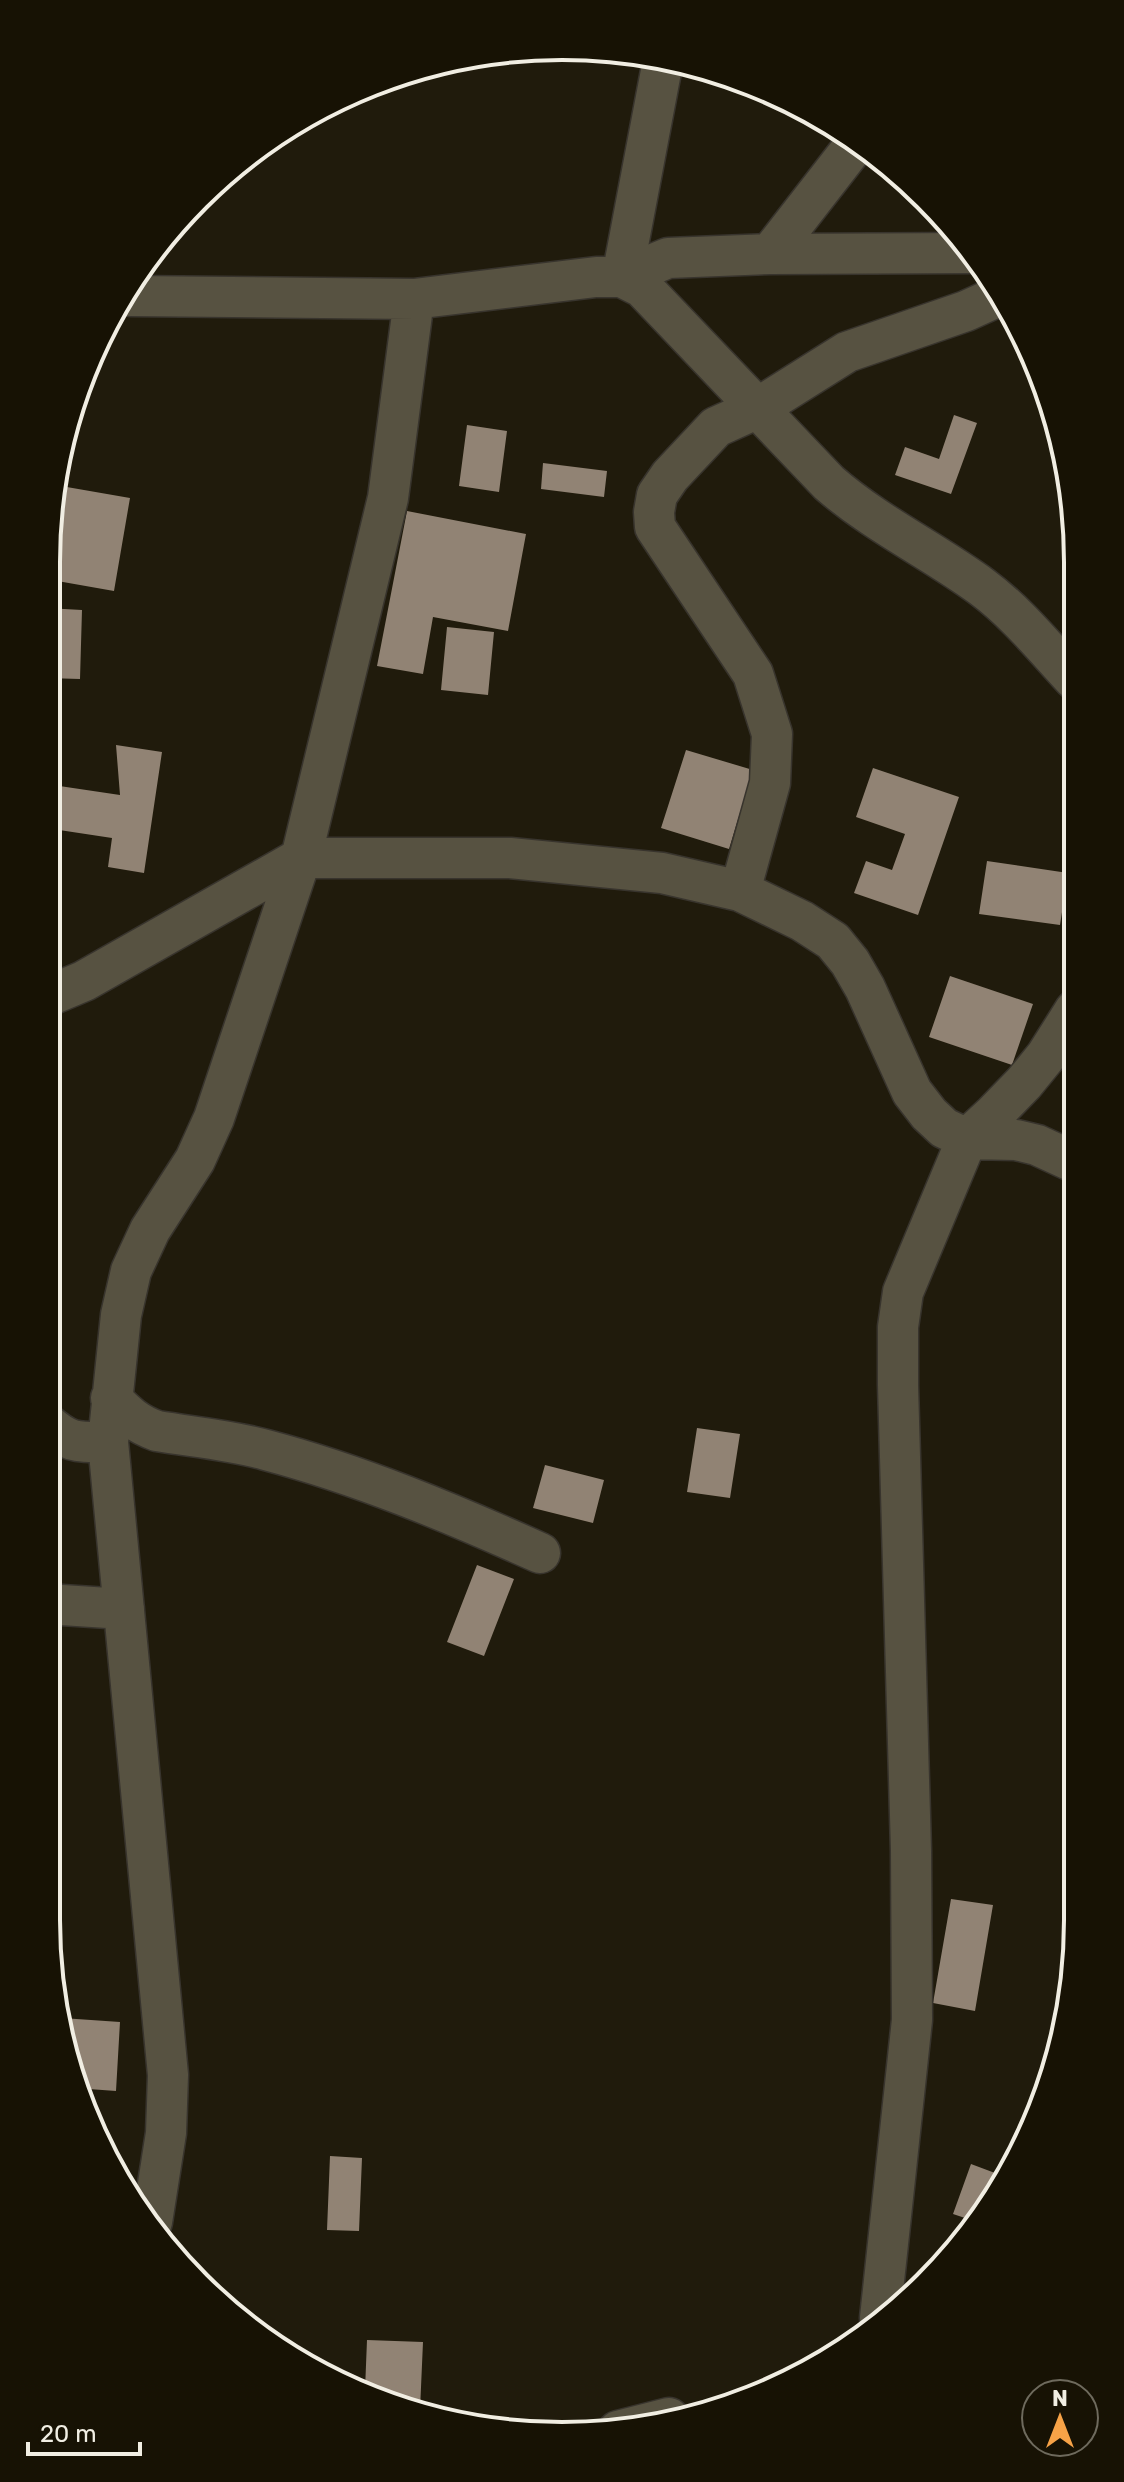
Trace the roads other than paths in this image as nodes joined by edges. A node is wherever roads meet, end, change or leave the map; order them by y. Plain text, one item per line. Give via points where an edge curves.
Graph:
1 (661, 70) edge
2 (850, 151) edge
3 (958, 253) edge
4 (770, 254) junction
5 (622, 277) junction
6 (137, 296) edge
7 (414, 299) junction
8 (990, 300) edge
9 (758, 408) junction
10 (1064, 668) edge
11 (301, 858) junction
12 (740, 891) junction
13 (60, 991) edge
14 (1064, 1027) edge
15 (967, 1139) junction
16 (1064, 1157) edge
17 (111, 1398) junction
18 (60, 1435) edge
19 (108, 1442) junction
20 (540, 1553) dead end
21 (60, 1605) edge
22 (124, 1609) junction
23 (154, 2211) edge
24 (881, 2307) edge

1 - 5 street
2 - 4 street
3 - 4 street
4 - 5 street via 668,258
5 - 7 street
5 - 9 street via 642,287
6 - 7 street
7 - 11 street via 388,498
8 - 9 street via 847,352
9 - 10 street via 851,502 983,588
9 - 12 street via 706,436 670,476 657,495 654,512 655,527 753,674 772,734 770,783
11 - 12 street via 510,858 662,873
11 - 13 street
11 - 17 street via 214,1118 131,1271
12 - 15 street via 833,941 865,988 912,1092 944,1128
14 - 15 street via 1024,1083
15 - 16 street via 1016,1140
15 - 24 street via 903,1292 898,1327 912,2020
17 - 19 street
17 - 20 street via 130,1418 157,1431 277,1453 441,1509
18 - 19 street via 74,1442
19 - 22 street
21 - 22 street
22 - 23 street via 168,2075 166,2133

